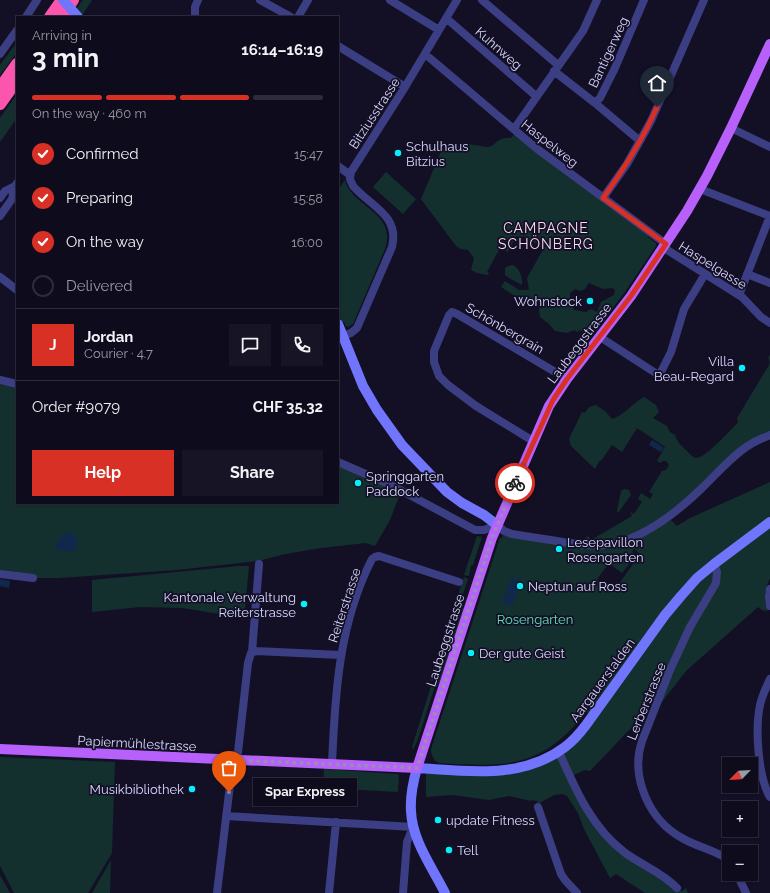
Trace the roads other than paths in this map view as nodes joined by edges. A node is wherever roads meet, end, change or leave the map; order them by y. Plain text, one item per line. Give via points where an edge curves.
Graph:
1 (37, 0) edge
2 (62, 0) edge
3 (73, 0) edge
4 (198, 0) edge
5 (260, 0) edge
6 (308, 0) edge
7 (390, 0) edge
8 (457, 0) edge
9 (482, 0) edge
10 (644, 0) edge
11 (704, 0) edge
12 (594, 1) edge
13 (27, 16) edge
14 (51, 16) edge
15 (62, 16) edge
16 (77, 16) edge
17 (195, 16) edge
18 (289, 16) edge
19 (299, 16) edge
20 (446, 18) junction
21 (439, 30) junction
22 (16, 31) edge
23 (770, 44) edge
24 (339, 47) edge
25 (0, 54) edge
26 (425, 54) junction
27 (16, 65) edge
28 (556, 68) junction
29 (16, 81) edge
30 (405, 87) junction
31 (0, 88) edge
32 (536, 96) junction
33 (595, 103) junction
34 (0, 104) edge
35 (731, 128) junction
36 (514, 129) junction
37 (640, 141) junction
38 (770, 147) edge
39 (339, 167) edge
40 (350, 175) junction
41 (16, 185) edge
42 (700, 189) junction
43 (0, 198) edge
44 (603, 198) junction
45 (0, 216) edge
46 (770, 216) edge
47 (665, 246) junction
48 (705, 274) junction
49 (747, 274) junction
50 (0, 278) edge
51 (770, 283) edge
52 (16, 289) edge
53 (739, 295) junction
54 (768, 322) edge
55 (339, 326) edge
56 (343, 336) junction
57 (600, 337) junction
58 (567, 379) junction
59 (0, 380) edge
60 (16, 384) edge
61 (770, 435) edge
62 (533, 441) junction
63 (339, 462) edge
64 (770, 522) edge
65 (497, 526) junction
66 (260, 564) dead end
67 (714, 564) junction
68 (0, 574) edge
69 (33, 578) dead end
70 (459, 582) dead end
71 (770, 589) edge
72 (770, 606) edge
73 (252, 652) junction
74 (340, 655) junction
75 (770, 679) edge
76 (0, 749) edge
77 (559, 752) junction
78 (235, 760) junction
79 (332, 764) junction
80 (417, 768) junction
81 (770, 798) edge
82 (538, 807) dead end
83 (226, 816) junction
84 (336, 822) junction
85 (413, 827) junction
86 (722, 856) edge
87 (740, 881) edge
88 (677, 888) dead end
89 (217, 893) edge
90 (330, 893) edge
91 (402, 893) edge
92 (445, 893) edge
93 (577, 893) edge
94 (746, 893) edge

1 - 13 street
2 - 14 highway
2 - 16 main road, bridge
3 - 15 highway
4 - 17 street
5 - 18 street
6 - 19 street
7 - 21 street
8 - 20 street, Bitziusstrasse
9 - 28 street
10 - 33 street, Bantigerweg via 600,98
11 - 37 street
12 - 28 street via 583,31
20 - 21 street, Bitziusstrasse
20 - 32 street, Kuhnweg
21 - 26 street, Bitziusstrasse
22 - 25 street
23 - 35 main road, Laubeggstrasse
24 - 30 street
26 - 30 street, Bitziusstrasse
26 - 36 street, Haspelweg
27 - 31 highway
28 - 32 street
28 - 33 street
29 - 34 highway
30 - 40 street, Bitziusstrasse
32 - 36 street
33 - 37 street, Bantigerweg
35 - 38 street
35 - 42 main road, Laubeggstrasse
36 - 44 street, Haspelweg
37 - 44 street
39 - 40 street
40 - 56 street via 354,188 390,221 394,234 392,247 357,328
41 - 43 street via 5,191
41 - 45 street via 13,197
42 - 46 street
42 - 47 main road, Laubeggstrasse
44 - 47 street, Haspelweg
46 - 49 street
47 - 48 street, Haspelgasse
47 - 57 main road, Laubeggstrasse
48 - 53 street, Haspelgasse
48 - 57 street via 684,309 671,352 660,374
49 - 51 street
49 - 53 street
50 - 52 street
53 - 54 street, Haspelgasse
55 - 56 main road
56 - 65 main road via 363,386 402,445 447,492
57 - 58 main road, Laubeggstrasse
58 - 62 main road, Laubeggstrasse via 549,406
58 - 62 street, Schönbergrain via 455,312 451,313 446,322 434,350 434,362 439,376 476,406
59 - 60 street
61 - 65 street via 741,451 664,521 621,541 593,545 512,534
62 - 65 main road, Laubeggstrasse
63 - 65 street via 391,485 475,530
64 - 67 main road, Aargauerstalden
65 - 80 main road, Laubeggstrasse
66 - 73 street
67 - 77 main road, Aargauerstalden via 697,578 665,615 586,725
67 - 86 street, Lerberstrasse via 717,572 716,583 694,620 670,670 642,741 638,761 646,800 660,821 682,839
68 - 69 street
70 - 74 street, Reiterstrasse via 379,556 375,557 353,605
71 - 72 street
73 - 74 street, Reiterstrasse
73 - 78 street via 248,662
74 - 79 street, Reiterstrasse
75 - 81 street via 760,706 758,742 764,784
76 - 78 main road, Papiermühlestrasse
77 - 80 main road, Aargauerstalden via 529,765 502,771
77 - 88 street via 578,793 601,829 622,851 663,876
78 - 79 main road, Papiermühlestrasse
78 - 83 street
79 - 80 main road, Papiermühlestrasse
80 - 85 main road via 411,804
82 - 93 street via 561,874
83 - 84 street
83 - 89 street
84 - 85 street
84 - 90 street
85 - 91 street via 406,842
85 - 92 main road
87 - 94 street

